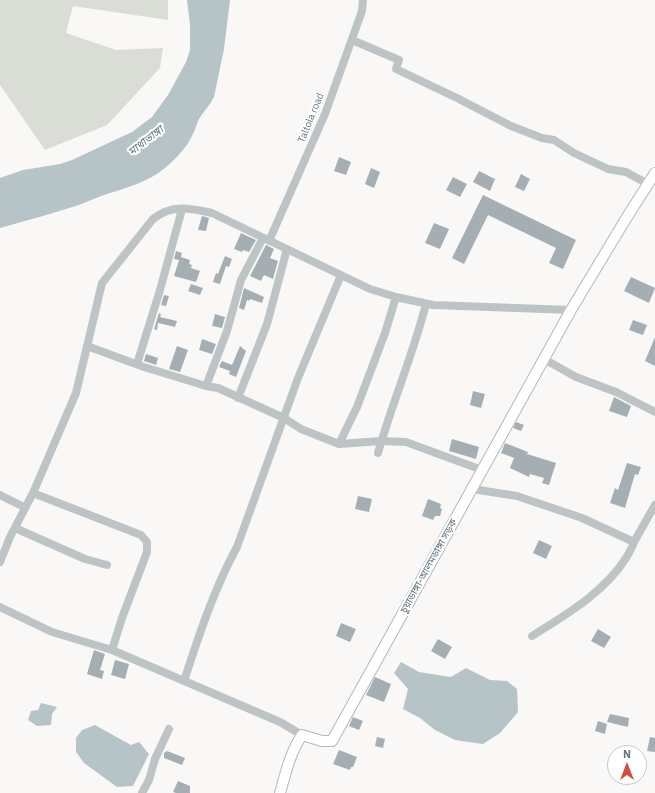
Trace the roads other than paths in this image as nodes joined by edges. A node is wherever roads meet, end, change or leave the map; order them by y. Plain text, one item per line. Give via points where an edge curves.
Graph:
1 (363, 0) edge
2 (352, 40) junction
3 (655, 173) edge
4 (648, 184) junction
5 (182, 209) junction
6 (266, 239) junction
7 (287, 249) junction
8 (340, 275) junction
9 (396, 297) junction
10 (426, 304) junction
11 (572, 310) junction
12 (87, 346) junction
13 (544, 359) junction
14 (137, 364) junction
15 (206, 386) junction
16 (238, 398) junction
17 (655, 412) edge
18 (284, 418) junction
19 (381, 441) junction
20 (339, 444) junction
21 (378, 453) dead end
22 (482, 470) junction
23 (472, 489) junction
24 (33, 493) junction
25 (0, 496) edge
26 (655, 505) edge
27 (24, 507) junction
28 (15, 528) junction
29 (634, 542) junction
30 (0, 562) edge
31 (107, 565) dead end
32 (0, 607) edge
33 (532, 636) dead end
34 (112, 650) junction
35 (184, 681) junction
36 (169, 729) dead end
37 (302, 735) junction
38 (142, 793) edge
39 (280, 793) edge

1 - 2 street, Taltola road
2 - 4 street via 399,60 396,69 502,122 542,138 554,140 608,169 626,172
2 - 6 street, Taltola road via 325,114
3 - 4 main road, চুয়াডাঙ্গা-আলমডাঙ্গা সড়ক
4 - 11 main road, চুয়াডাঙ্গা-আলমডাঙ্গা সড়ক
5 - 6 street via 194,208 212,214
5 - 12 street via 162,212 154,219 102,283
5 - 14 street
6 - 7 street
6 - 15 street, Taltola road via 241,280 227,331
7 - 8 street
7 - 16 street via 267,324
8 - 9 street via 370,290
8 - 18 street
9 - 10 street
9 - 20 street via 357,408
10 - 11 street
10 - 19 street
11 - 13 main road, চুয়াডাঙ্গা-আলমডাঙ্গা সড়ক
12 - 14 street
12 - 24 street via 76,394
13 - 17 street via 576,377 616,392
13 - 22 main road, চুয়াডাঙ্গা-আলমডাঙ্গা সড়ক
14 - 15 street
15 - 16 street via 218,388
16 - 18 street
18 - 20 street via 301,429
18 - 35 street via 237,546 205,616
19 - 20 street
19 - 21 street
19 - 22 street via 406,442
22 - 23 main road, চুয়াডাঙ্গা-আলমডাঙ্গা সড়ক
23 - 29 street via 518,496 582,518
23 - 37 main road, চুয়াডাঙ্গা-আলমডাঙ্গা সড়ক via 332,741
24 - 27 street
24 - 34 street via 141,535 147,542 147,552
25 - 27 street
26 - 29 street
27 - 28 street
28 - 30 street
28 - 31 street
29 - 33 street via 622,564 603,586 568,614
32 - 34 street via 52,632
34 - 35 street
35 - 37 street via 280,722
36 - 38 street
37 - 39 main road via 288,761

